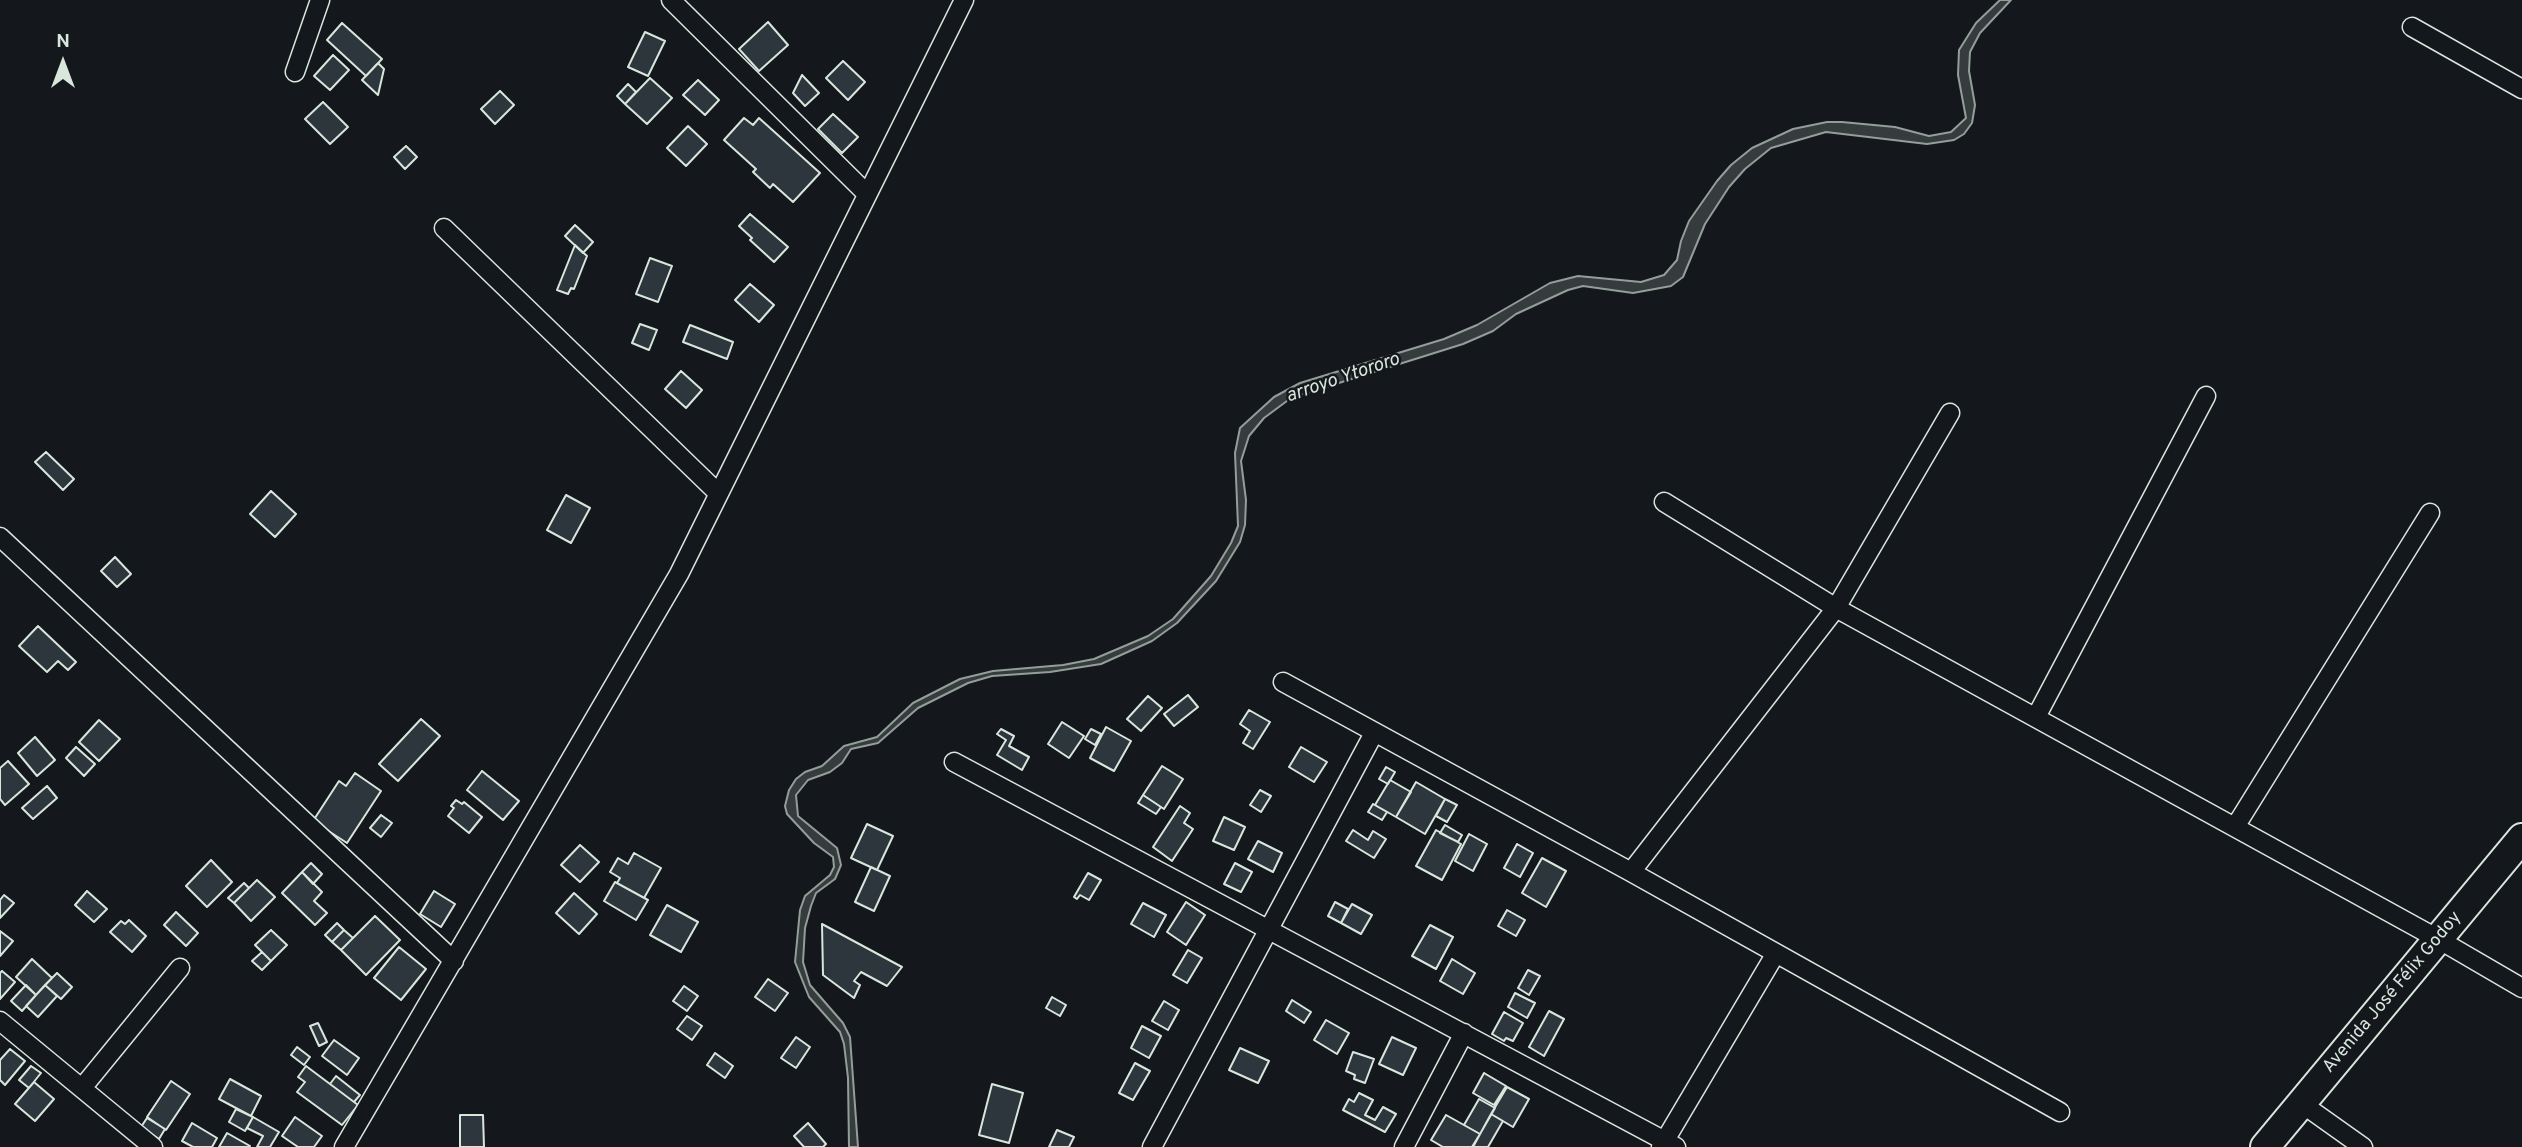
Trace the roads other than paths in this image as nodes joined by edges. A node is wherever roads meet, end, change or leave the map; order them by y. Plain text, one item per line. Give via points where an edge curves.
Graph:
1 (320, 0) edge
2 (671, 0) edge
3 (964, 0) edge
4 (2412, 27) dead end
5 (295, 72) dead end
6 (2522, 89) edge
7 (867, 194) junction
8 (444, 228) dead end
9 (2206, 396) dead end
10 (1950, 413) dead end
11 (718, 493) junction
12 (1664, 502) dead end
13 (2430, 513) dead end
14 (0, 537) edge
15 (1836, 608) junction
16 (1283, 682) dead end
17 (2036, 717) junction
18 (1374, 733) junction
19 (954, 762) dead end
20 (2235, 827) junction
21 (2522, 838) edge
22 (1631, 872) junction
23 (1270, 929) junction
24 (2438, 939) junction
25 (1776, 953) junction
26 (454, 961) junction
27 (180, 968) dead end
28 (2522, 988) edge
29 (0, 1021) edge
30 (1464, 1033) junction
31 (82, 1088) junction
32 (2301, 1103) junction
33 (2060, 1112) dead end
34 (1667, 1145) edge
35 (153, 1147) edge
36 (344, 1147) edge
37 (1152, 1147) edge
38 (1404, 1147) edge
39 (2265, 1147) edge
40 (2363, 1147) edge

1 - 5 street
2 - 7 street
3 - 7 street
4 - 6 street
7 - 11 street
8 - 11 street
9 - 17 street
10 - 15 street
11 - 26 street via 679,574
12 - 15 street
13 - 20 street
14 - 26 street
15 - 17 street
15 - 22 street
16 - 18 street
17 - 20 street
18 - 22 street
18 - 23 street
19 - 23 street
20 - 24 street
21 - 24 main road, Avenida José Félix Godoy
22 - 25 street
23 - 30 street
23 - 37 street
24 - 28 street
24 - 32 main road, Avenida José Félix Godoy
25 - 33 street
25 - 34 street
26 - 36 street
27 - 31 street
29 - 31 street
30 - 34 street
30 - 38 street
31 - 35 street
32 - 39 main road, Avenida José Félix Godoy
32 - 40 street

